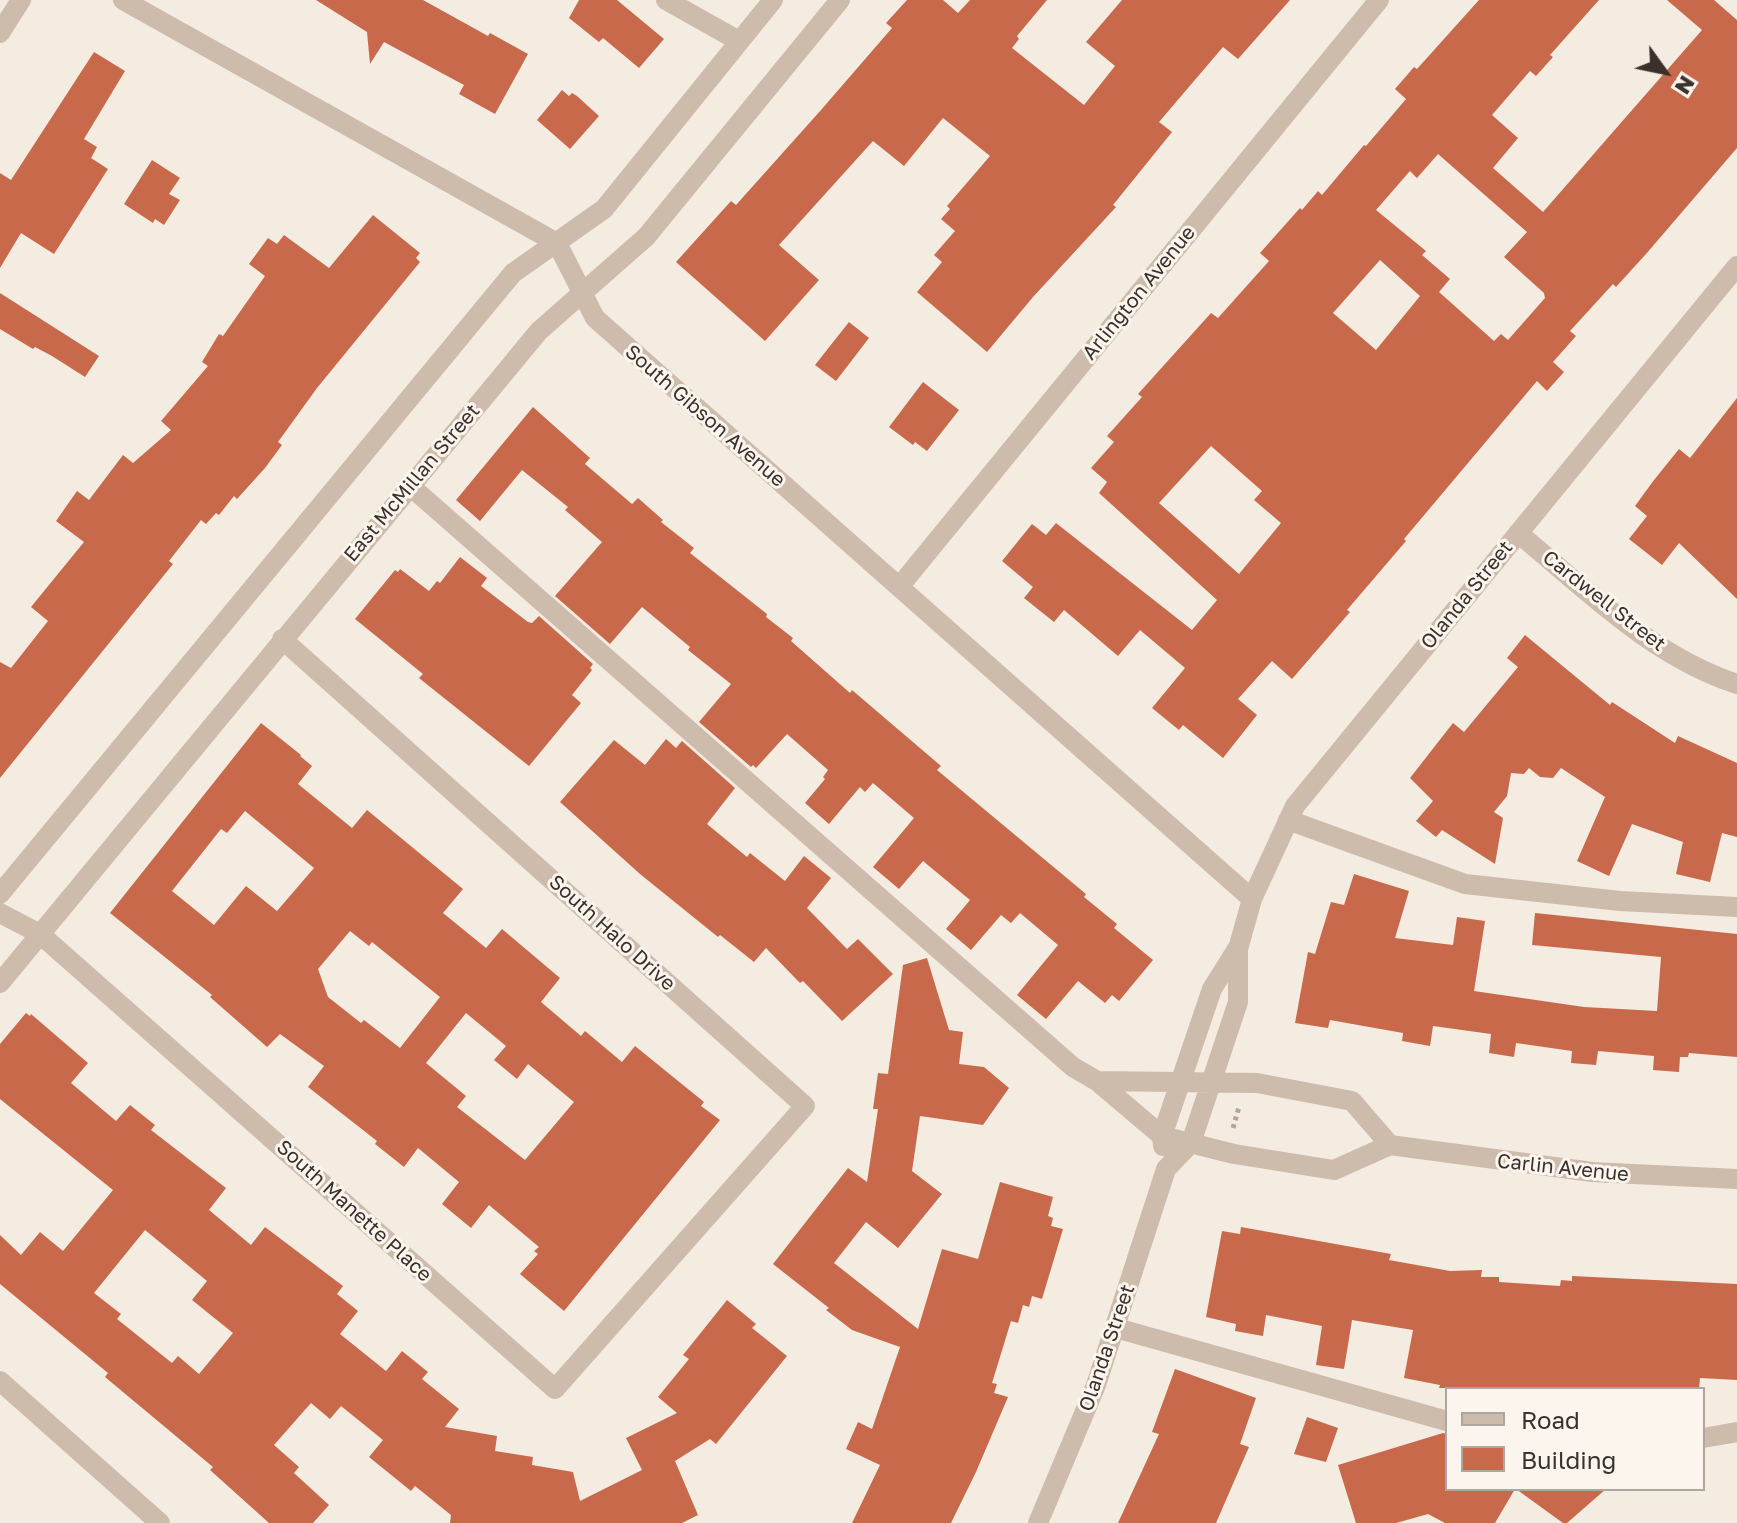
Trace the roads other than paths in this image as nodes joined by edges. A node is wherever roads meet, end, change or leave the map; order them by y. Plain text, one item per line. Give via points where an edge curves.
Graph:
1 (21, 0) edge
2 (123, 0) edge
3 (666, 0) edge
4 (773, 0) edge
5 (840, 0) edge
6 (1379, 0) edge
7 (0, 33) edge
8 (739, 41) junction
9 (557, 243) junction
10 (1737, 266) edge
11 (582, 293) junction
12 (409, 485) junction
13 (1518, 533) junction
14 (899, 587) junction
15 (282, 639) junction
16 (1737, 684) edge
17 (1288, 820) junction
18 (0, 894) edge
19 (1252, 899) junction
20 (1737, 907) edge
21 (0, 913) edge
22 (40, 934) junction
23 (1238, 949) junction
24 (0, 983) edge
25 (1181, 1080) junction
26 (1097, 1081) junction
27 (1211, 1081) junction
28 (1162, 1136) junction
29 (1191, 1143) junction
30 (1390, 1145) junction
31 (1166, 1169) junction
32 (1737, 1179) edge
33 (684, 1243) joint
34 (1116, 1328) junction
35 (0, 1381) edge
36 (1445, 1420) edge
37 (1737, 1432) edge
38 (1705, 1438) edge
39 (160, 1523) edge
40 (1038, 1523) edge

1 - 7 street
2 - 9 street
3 - 8 street
4 - 8 street
5 - 11 street, East McMillan Street via 646,237
6 - 14 street, Arlington Avenue
8 - 9 street via 604,209
9 - 11 street, South Gibson Avenue
9 - 18 street via 513,273
10 - 13 street, Olanda Street
11 - 12 street, East McMillan Street via 539,331
11 - 14 street, South Gibson Avenue via 595,318
12 - 15 street, East McMillan Street
12 - 26 street via 1073,1067
13 - 16 street, Cardwell Street via 1645,638 1690,665
13 - 17 street, Olanda Street
14 - 19 street, South Gibson Avenue
15 - 22 street, East McMillan Street
15 - 33 street, South Halo Drive via 805,1106
17 - 19 street, Olanda Street
17 - 20 street via 1465,884
19 - 23 street, Olanda Street
21 - 22 street, South Manette Place
22 - 24 street, East McMillan Street
22 - 33 street, South Manette Place via 555,1389
23 - 25 street, Olanda Street via 1212,989
23 - 27 street, Olanda Street via 1238,1002
25 - 26 street
25 - 27 street
25 - 28 street, Olanda Street
26 - 28 street
27 - 29 street, Olanda Street
27 - 30 street via 1257,1083 1352,1101
28 - 29 street
28 - 31 street, Olanda Street
29 - 30 street via 1334,1170
29 - 31 street, Olanda Street
30 - 32 street, Carlin Avenue via 1592,1172
31 - 34 street, Olanda Street
34 - 36 street
34 - 40 street, Olanda Street
35 - 39 street
37 - 38 street

